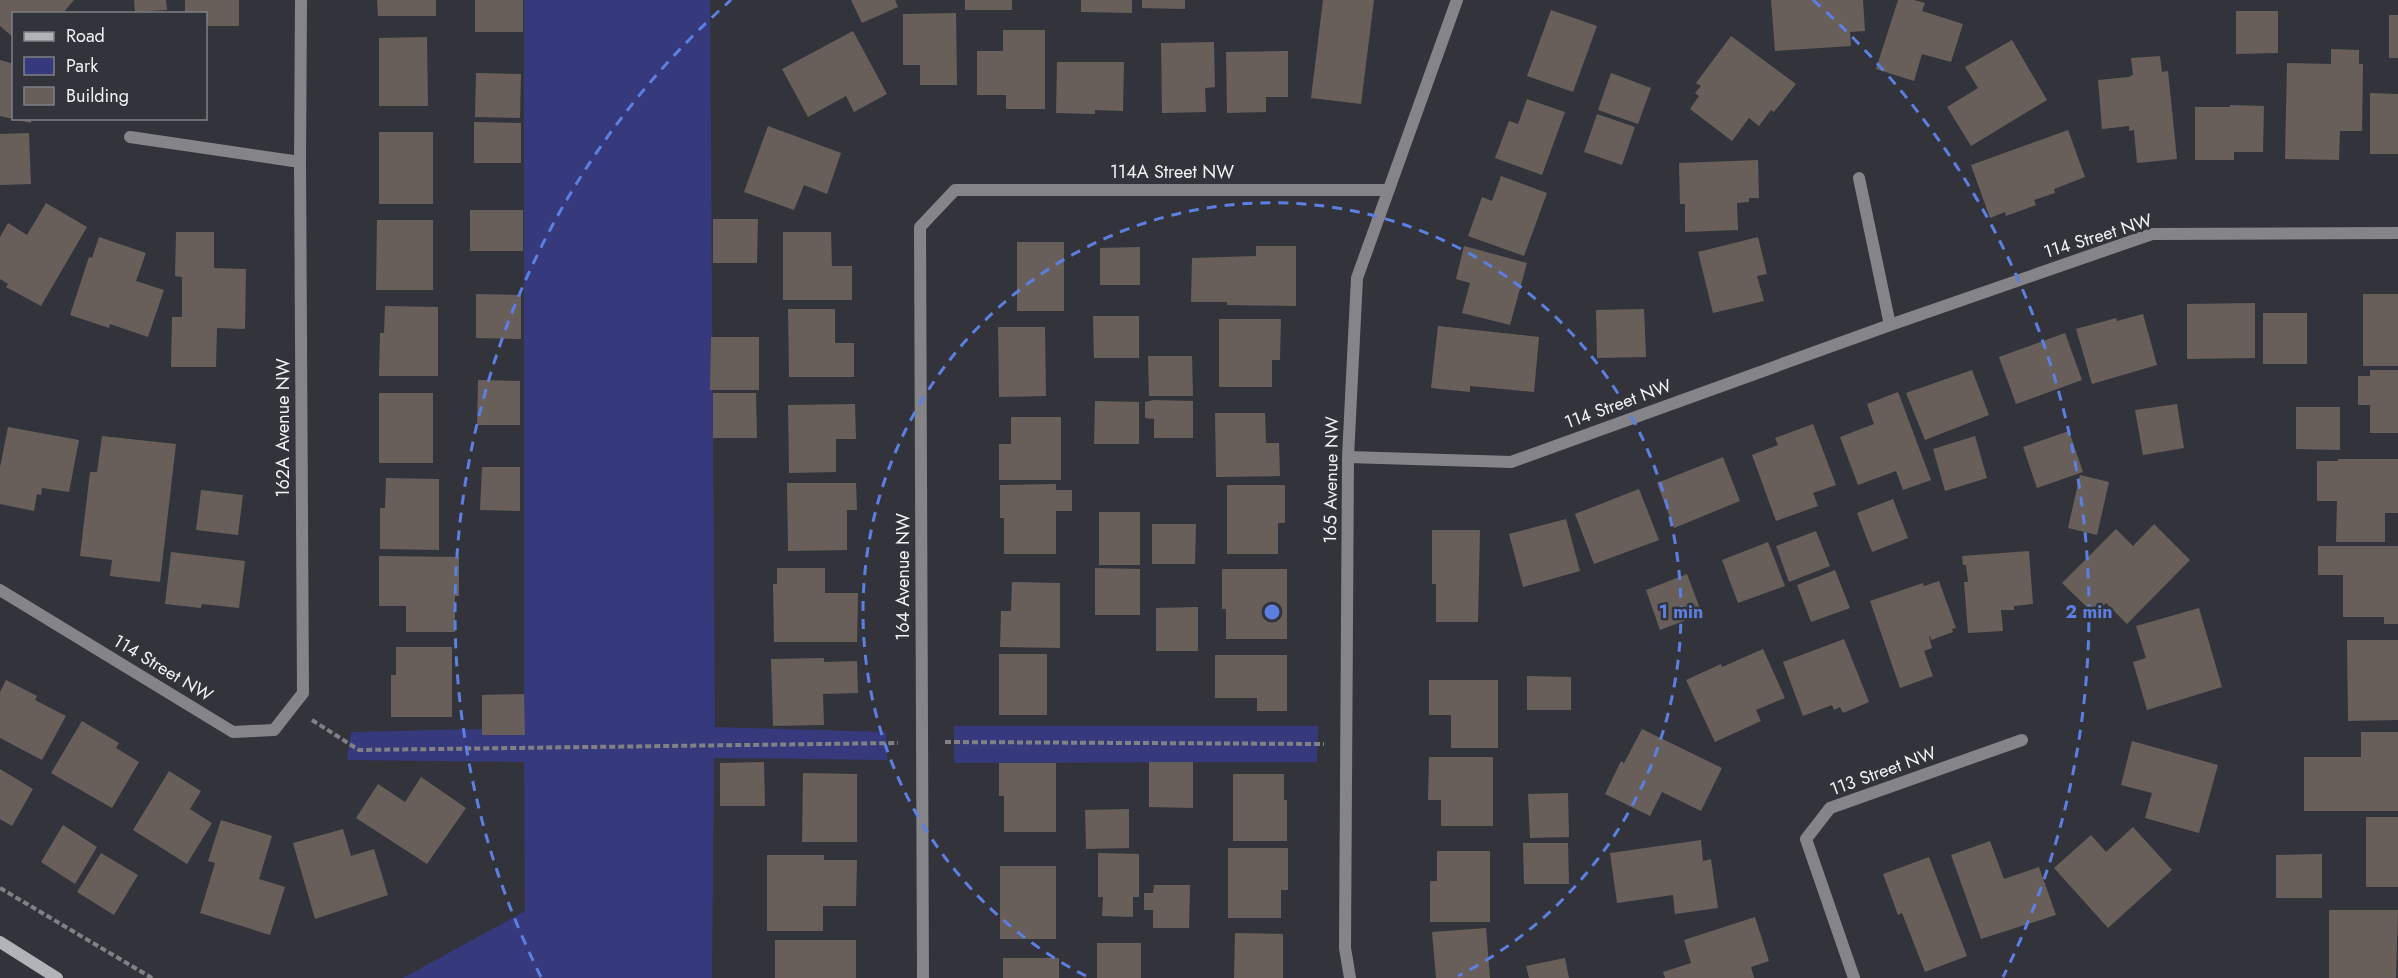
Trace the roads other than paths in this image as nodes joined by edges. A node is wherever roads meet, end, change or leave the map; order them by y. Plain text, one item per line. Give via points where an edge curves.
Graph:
1 (301, 0) edge
2 (1457, 0) edge
3 (130, 137) dead end
4 (300, 162) junction
5 (1859, 178) dead end
6 (955, 190) joint
7 (1389, 190) junction
8 (2398, 233) edge
9 (1890, 326) junction
10 (1348, 457) junction
11 (0, 590) edge
12 (303, 693) joint
13 (2022, 740) dead end
14 (0, 942) edge
15 (57, 978) edge
16 (923, 978) edge
17 (1350, 978) edge
18 (1854, 978) edge

1 - 4 street, 162A Avenue NW
2 - 7 street, 165 Avenue NW
3 - 4 street
4 - 12 street, 162A Avenue NW
5 - 9 street
6 - 7 street, 114A Street NW
6 - 16 street, 164 Avenue NW via 920,227
7 - 10 street, 165 Avenue NW via 1357,278
8 - 9 street, 114 Street NW via 2152,234
9 - 10 street, 114 Street NW via 1511,462
10 - 17 street, 165 Avenue NW via 1345,948
11 - 12 street, 114 Street NW via 233,732 274,730
13 - 18 street, 113 Street NW via 1830,808 1806,839
14 - 15 main road

